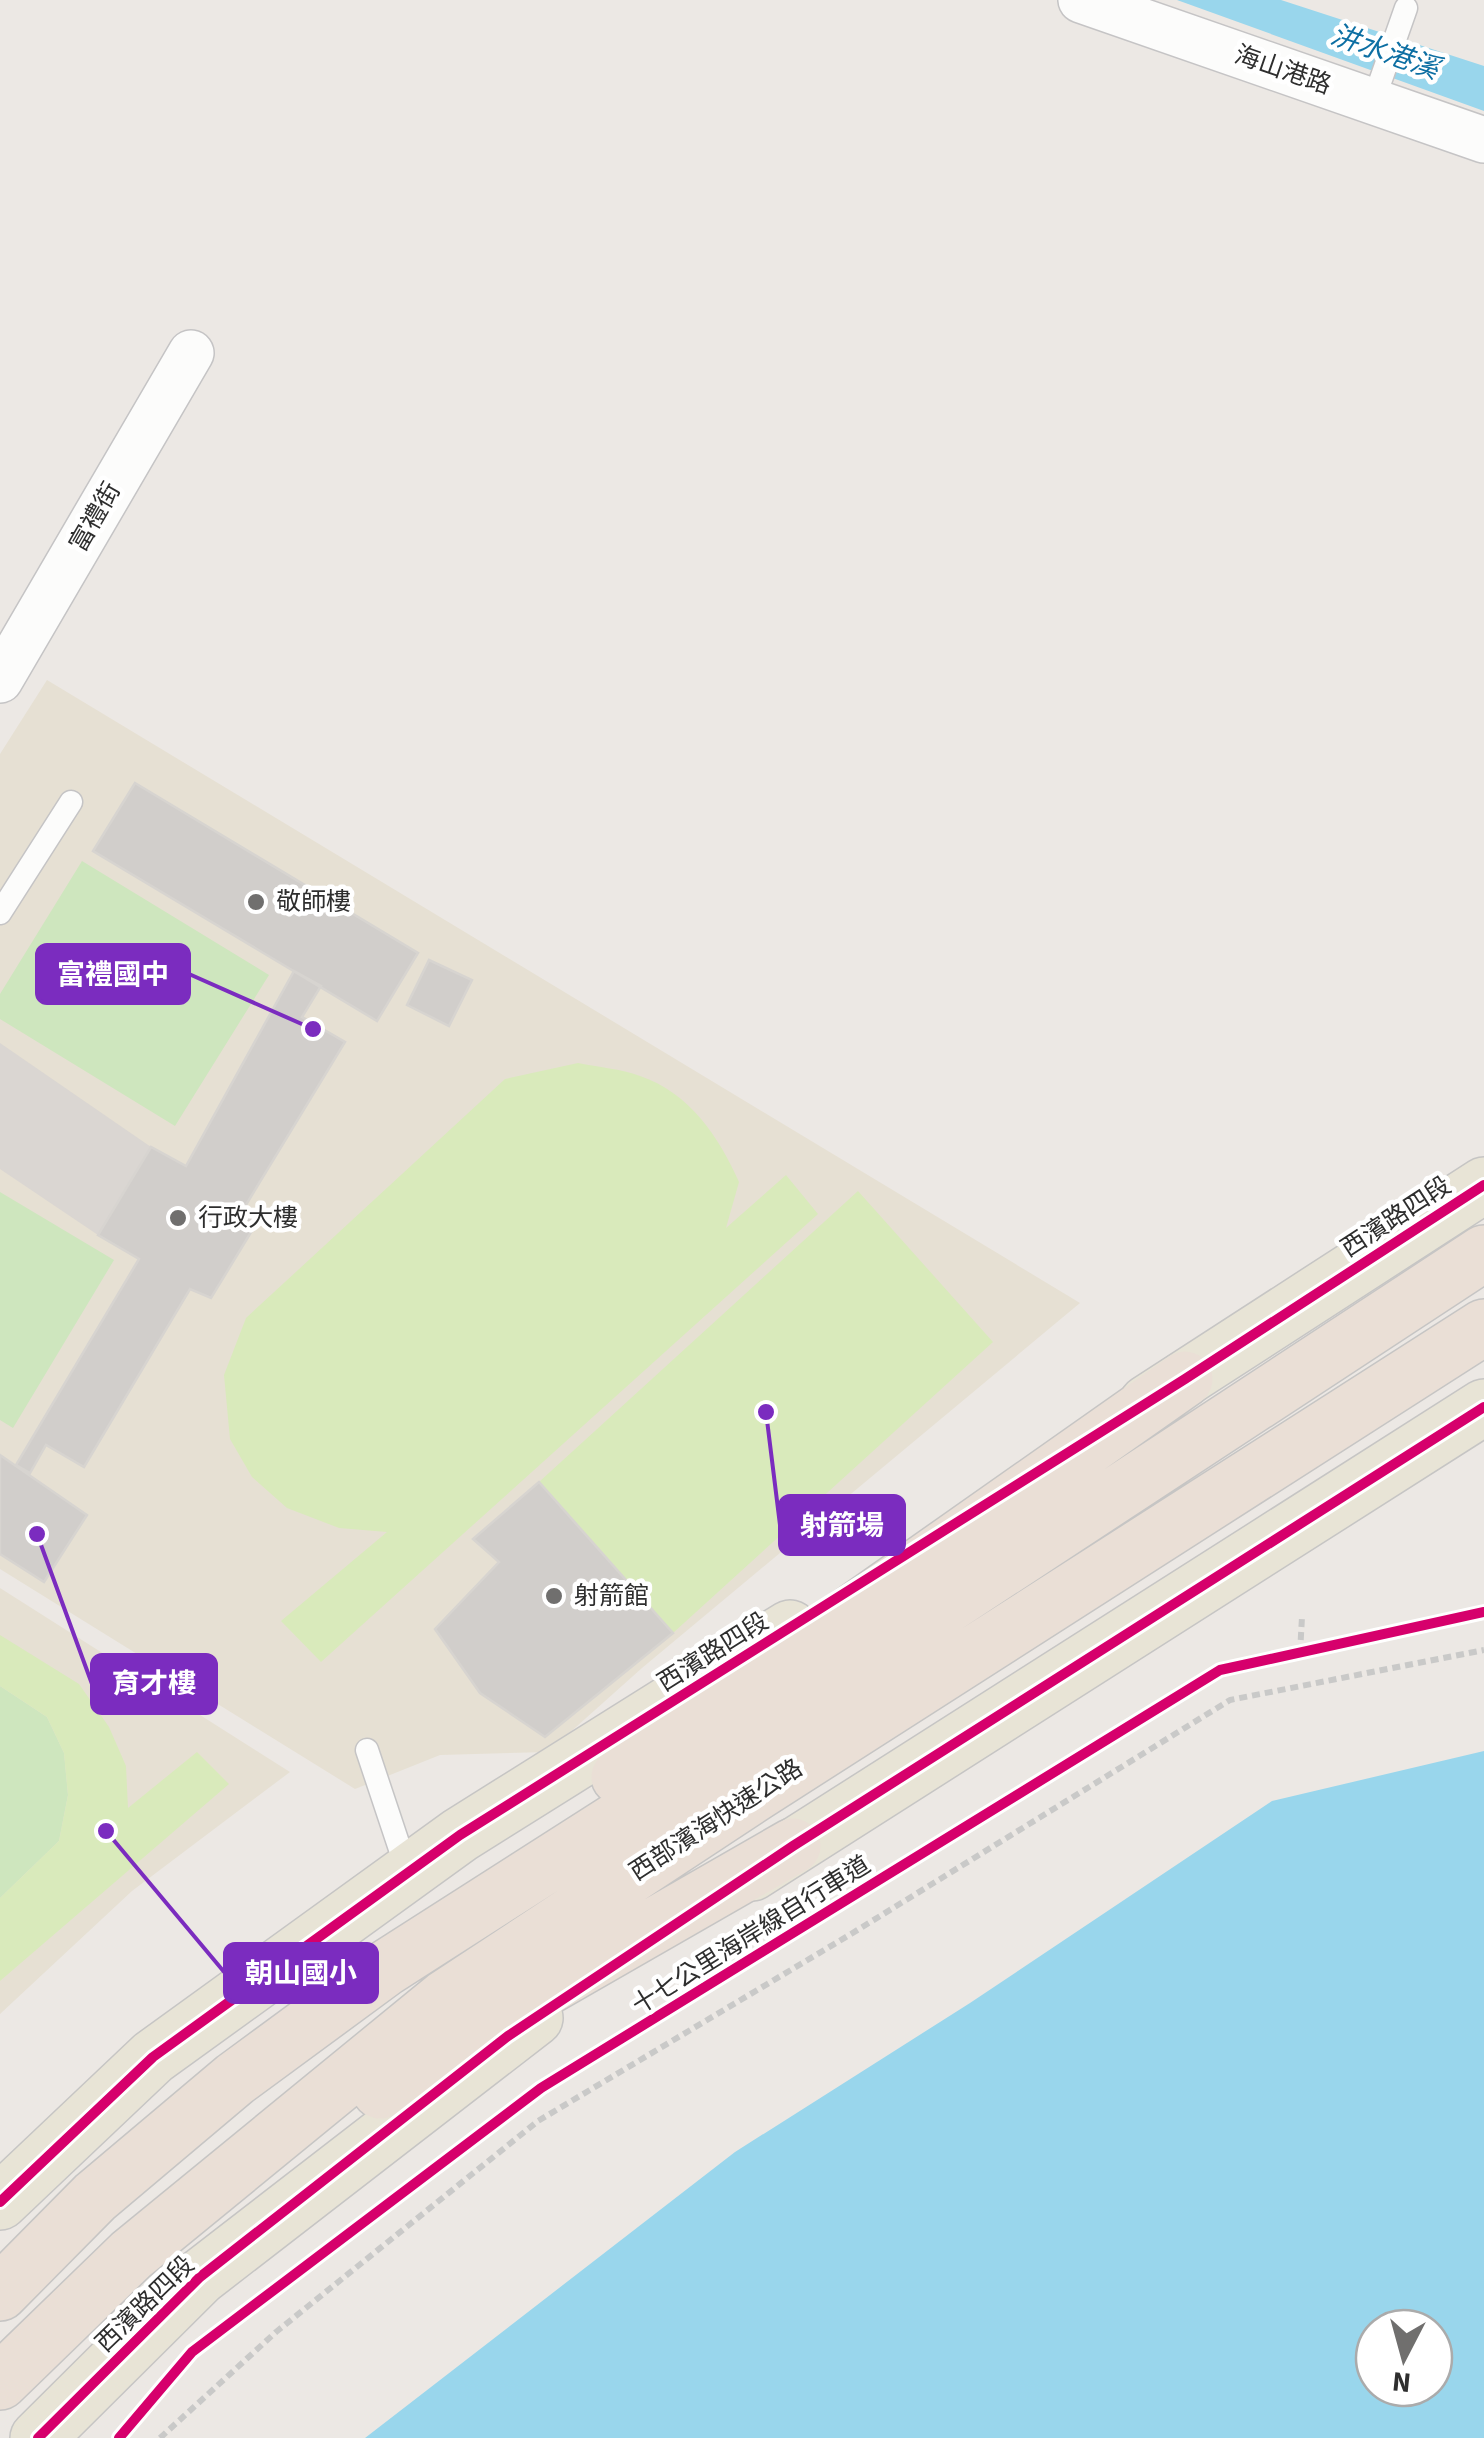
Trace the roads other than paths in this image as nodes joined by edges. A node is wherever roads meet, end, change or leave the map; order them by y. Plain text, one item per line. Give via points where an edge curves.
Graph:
1 (1081, 0) edge
2 (1406, 8) dead end
3 (1373, 102) junction
4 (1484, 140) edge
5 (191, 353) dead end
6 (0, 680) edge
7 (71, 802) dead end
8 (0, 913) edge
9 (1484, 1185) edge
10 (1484, 1253) edge
11 (1484, 1328) edge
12 (1185, 1379) junction
13 (1484, 1407) edge
14 (367, 1750) dead end
15 (792, 1846) junction
16 (408, 1873) junction
17 (386, 1968) junction
18 (0, 2202) edge
19 (130, 2255) junction
20 (0, 2294) edge
21 (0, 2382) edge
22 (38, 2438) edge

1 - 3 street, 海山港路
2 - 3 lane
3 - 4 street, 海山港路
5 - 6 street, 富禮街
7 - 8 lane
9 - 12 main road, 西濱路四段
10 - 17 highway
11 - 19 highway, 西部濱海快速公路 via 445,1998
12 - 16 main road, 西濱路四段
12 - 17 highway via 573,1809
13 - 15 main road, 西濱路四段
14 - 16 lane
15 - 19 highway via 474,2029
15 - 22 main road, 西濱路四段 via 508,2036 308,2192 200,2277
16 - 18 main road, 西濱路四段 via 152,2057
17 - 20 highway via 235,2079 95,2196
19 - 21 highway, 西部濱海快速公路

